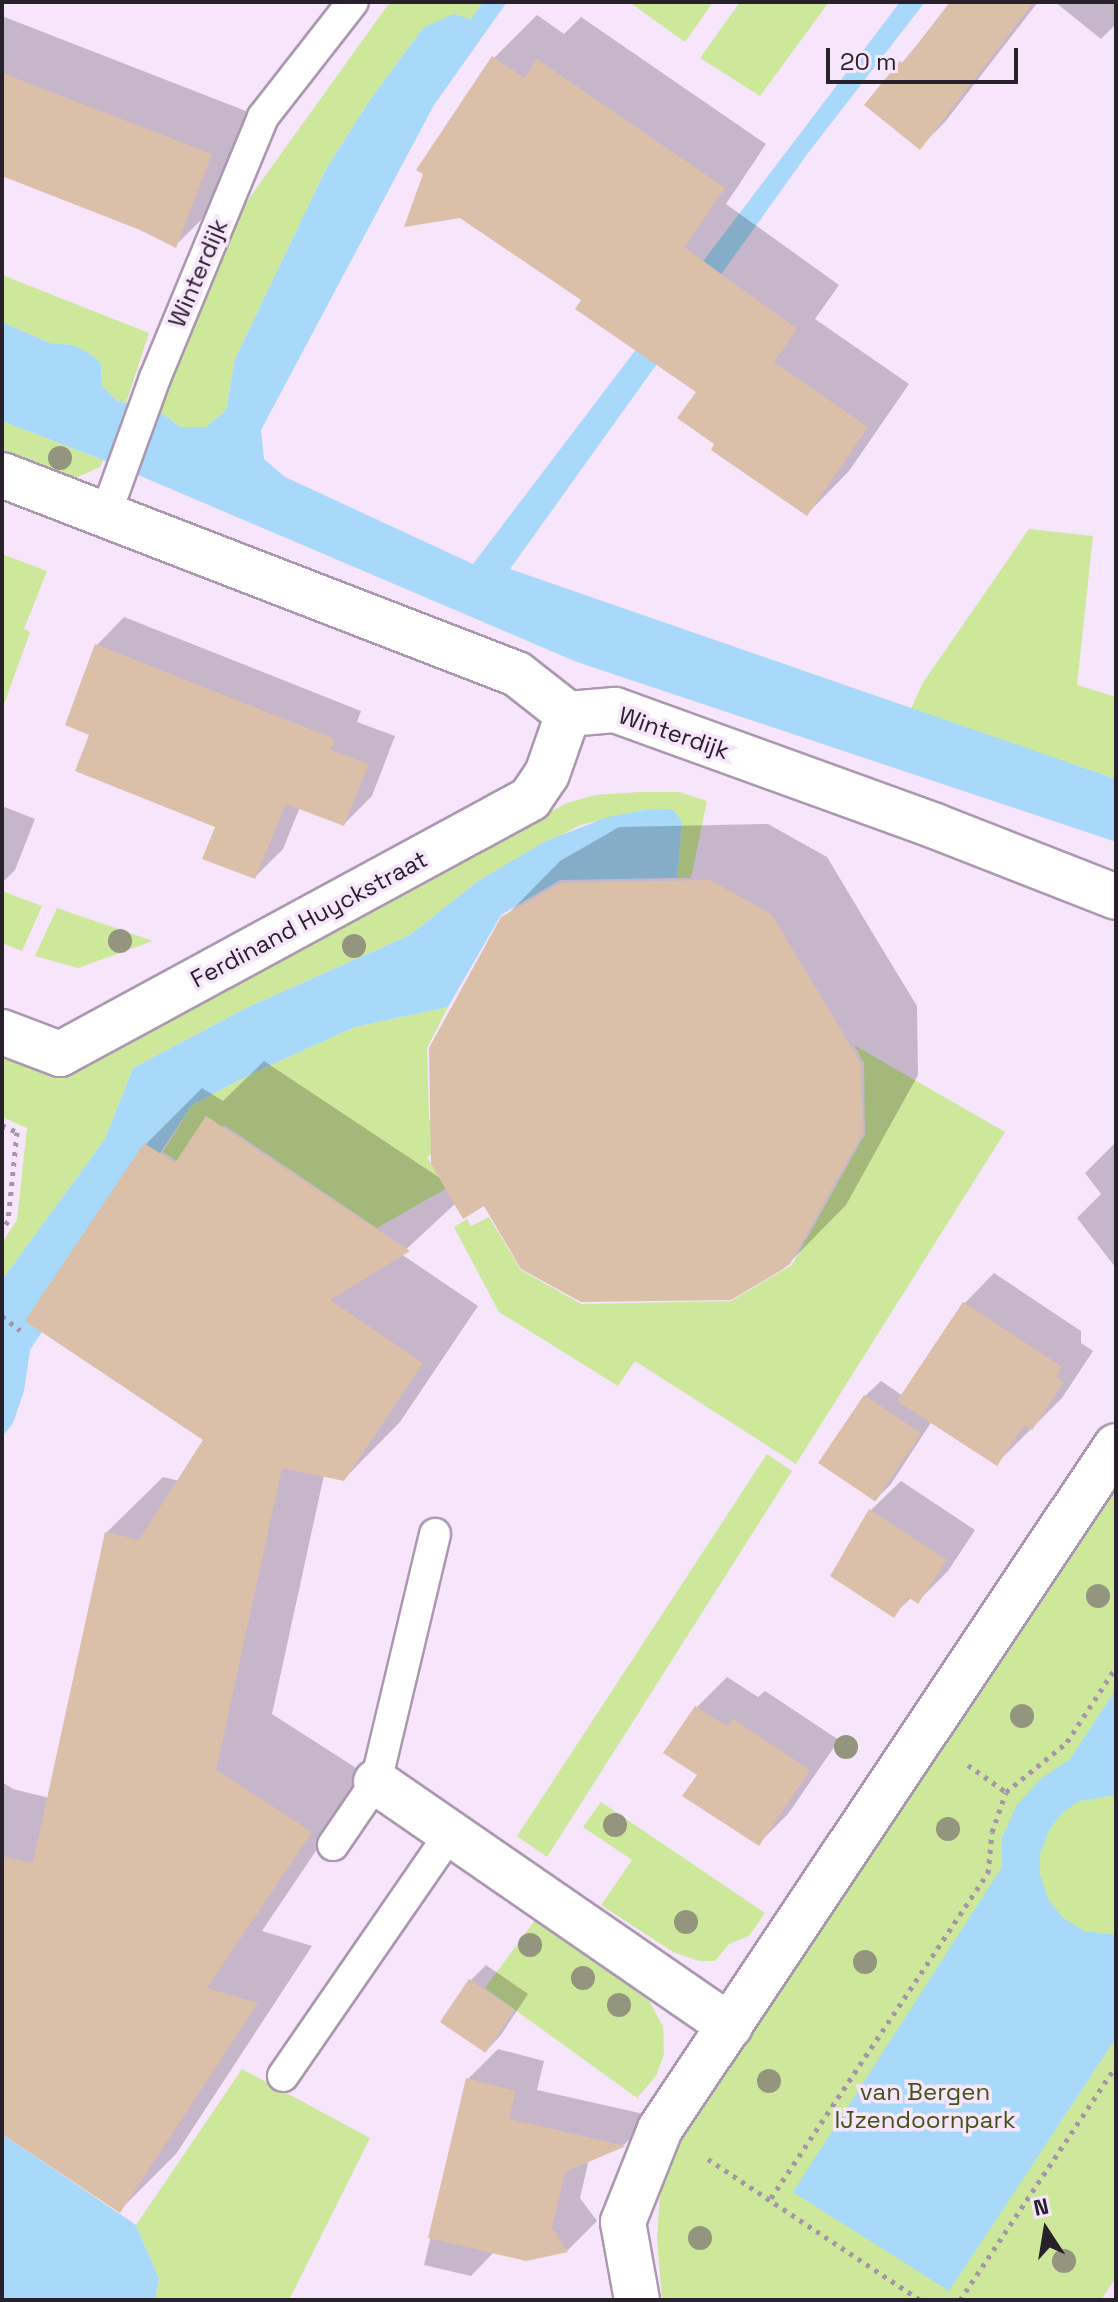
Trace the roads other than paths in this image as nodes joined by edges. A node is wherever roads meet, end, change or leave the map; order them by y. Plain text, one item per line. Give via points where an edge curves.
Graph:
1 (353, 2) edge
2 (2, 475) edge
3 (105, 516) junction
4 (568, 714) junction
5 (1116, 897) edge
6 (2, 1032) edge
7 (1116, 1446) edge
8 (435, 1534) dead end
9 (376, 1782) junction
10 (450, 1834) junction
11 (333, 1845) dead end
12 (730, 2026) junction
13 (283, 2076) dead end
14 (637, 2300) edge

1 - 3 lane, Winterdijk via 263,117 155,378
2 - 3 street
3 - 4 street via 517,674
4 - 5 street, Winterdijk via 615,710
4 - 6 street, Ferdinand Huyckstraat via 547,774 530,799 60,1054
7 - 12 street
8 - 9 lane
9 - 10 street
9 - 11 lane
10 - 12 street
10 - 13 lane
12 - 14 street via 660,2129 623,2222

